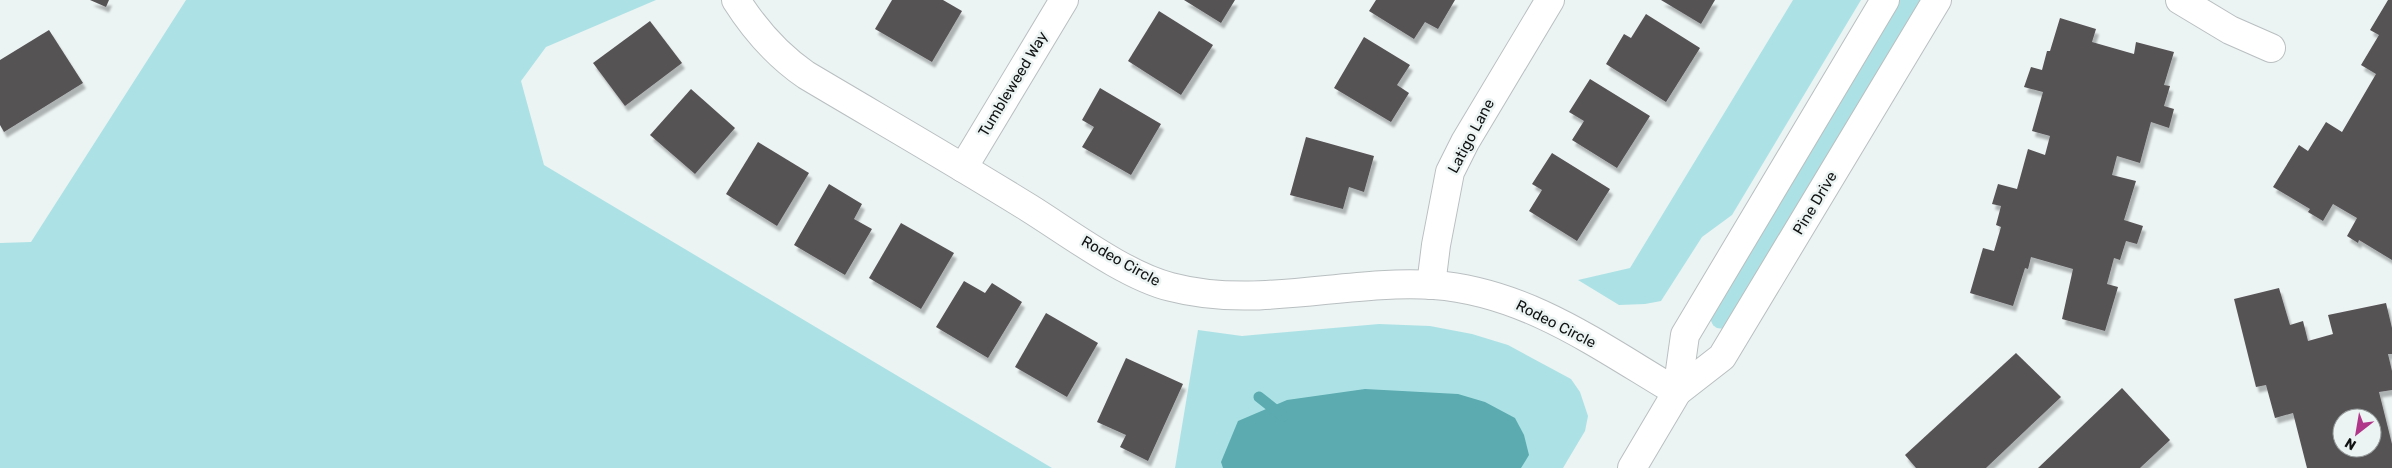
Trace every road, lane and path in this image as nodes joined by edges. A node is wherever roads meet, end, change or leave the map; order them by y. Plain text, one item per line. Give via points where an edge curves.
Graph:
1 (736, 0) edge
2 (1064, 0) edge
3 (1550, 0) edge
4 (1885, 0) edge
5 (1937, 0) edge
6 (2180, 0) edge
7 (2211, 0) edge
8 (963, 168) junction
9 (1431, 285) junction
10 (1677, 392) junction
11 (1632, 468) edge

1 - 8 street, Rodeo Circle via 762,37 790,64
2 - 8 street, Tumbleweed Way
3 - 9 street, Latigo Lane via 1450,172
4 - 10 street, Pine Drive via 1685,335
5 - 10 street, Pine Drive via 1722,357
6 - 7 street via 2230,30 2271,48
8 - 9 street, Rodeo Circle via 1123,266 1174,288 1237,296
9 - 10 street, Rodeo Circle via 1492,294 1536,311
10 - 11 street, Pine Drive

